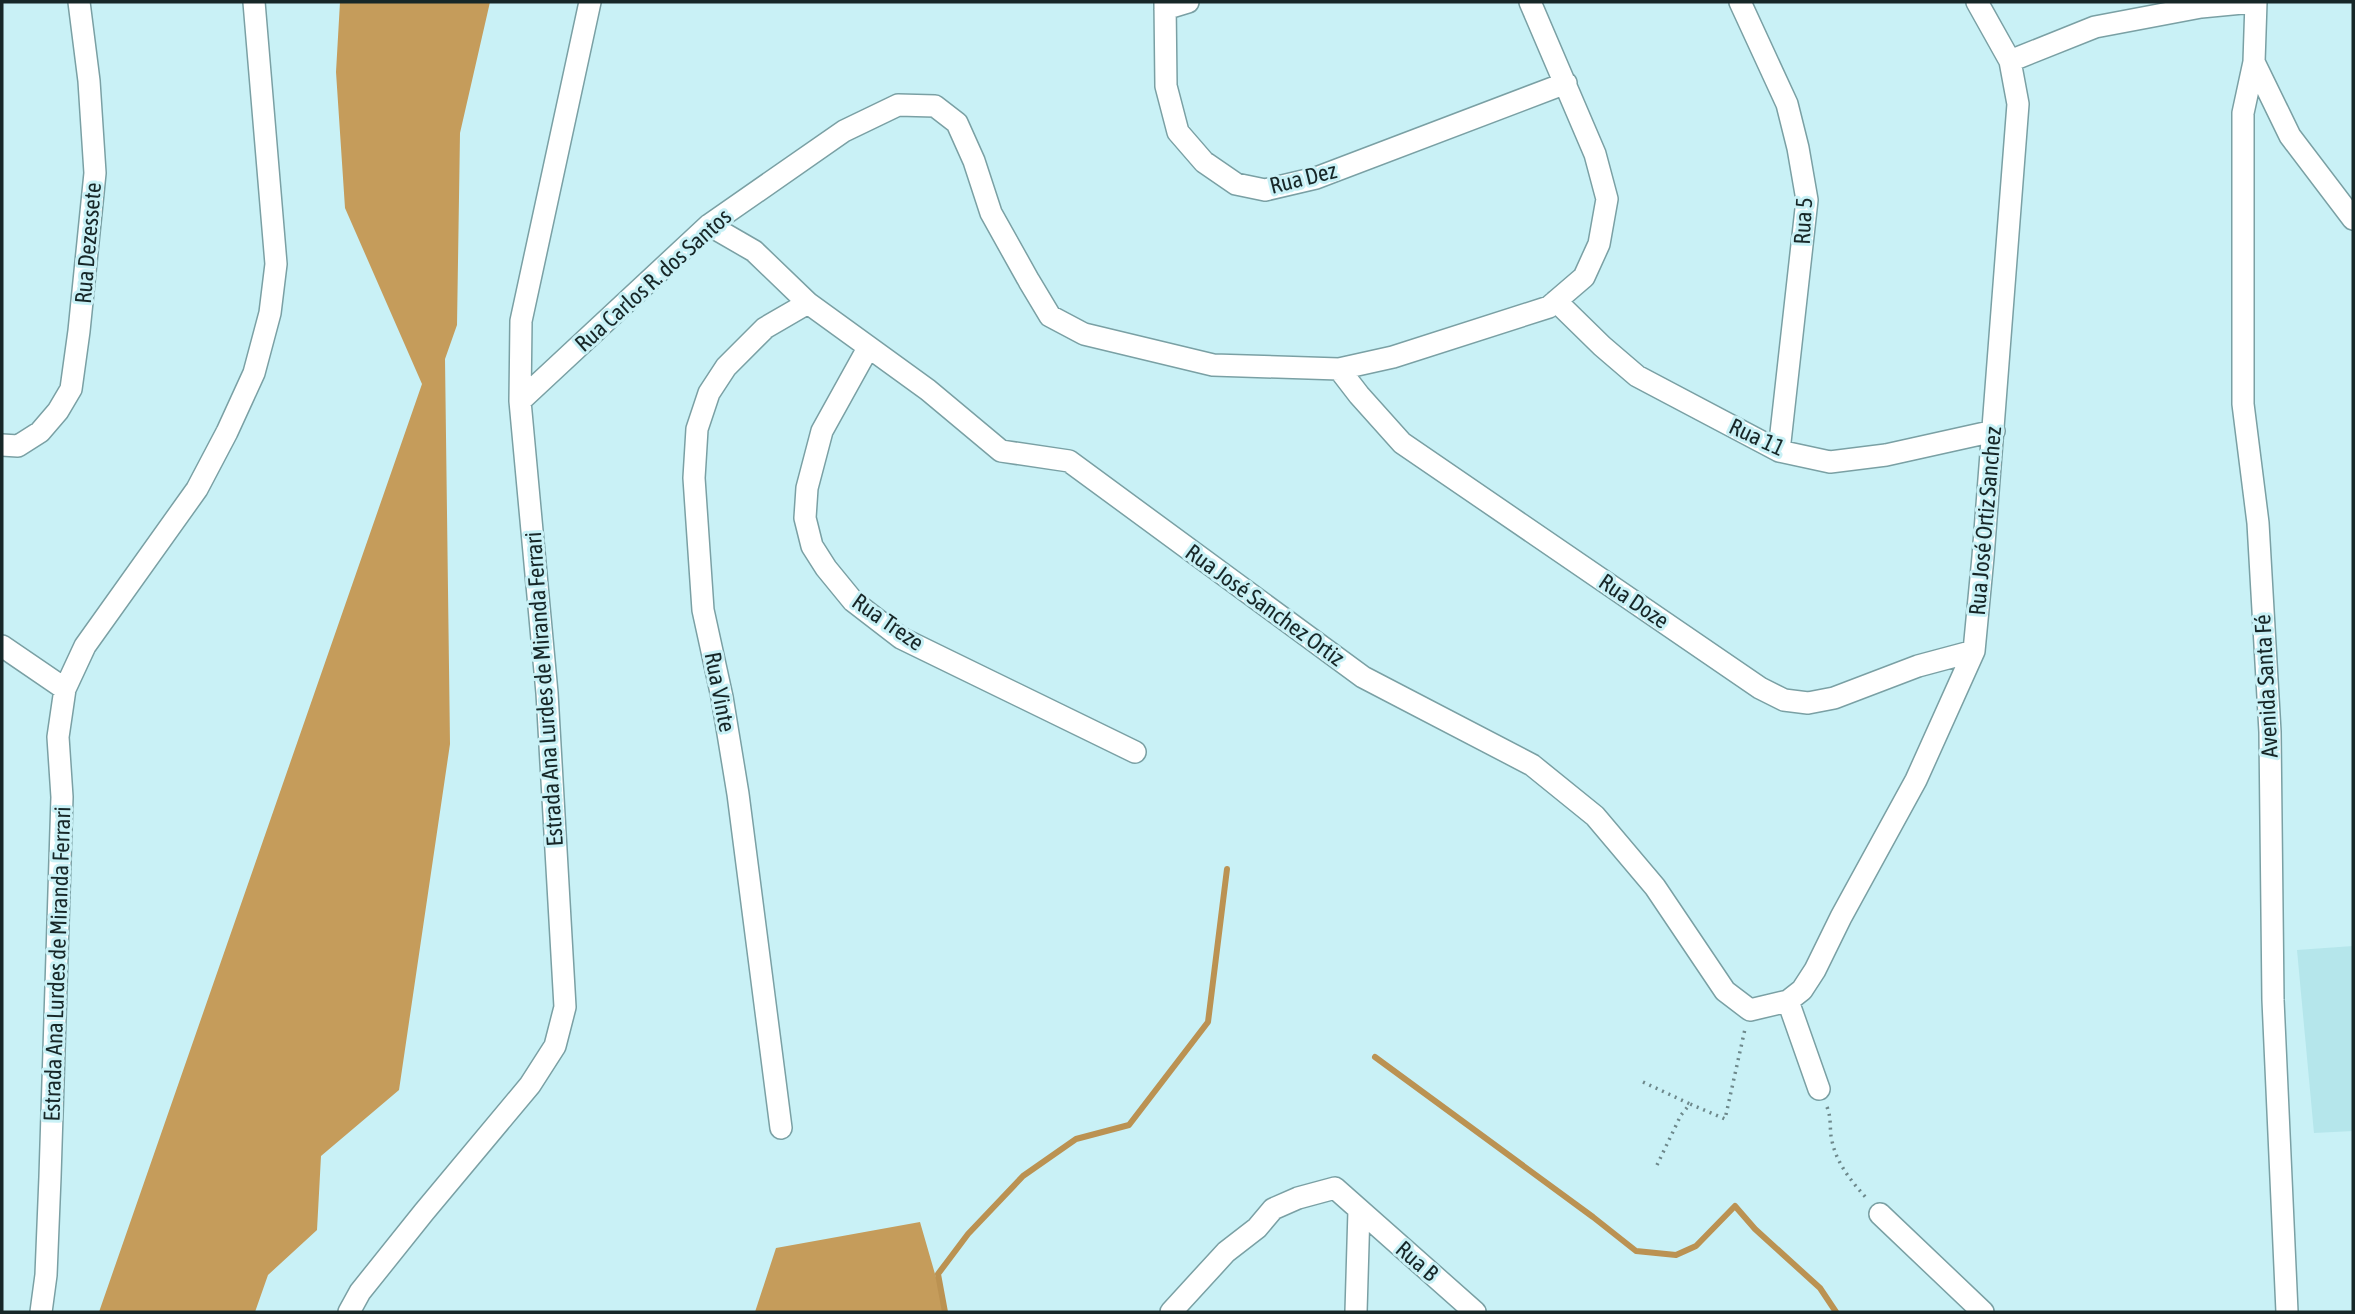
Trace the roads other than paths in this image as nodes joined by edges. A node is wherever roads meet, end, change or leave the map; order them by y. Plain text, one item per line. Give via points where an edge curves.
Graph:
1 (79, 2) edge
2 (254, 2) edge
3 (590, 2) edge
4 (1188, 2) edge
5 (1530, 2) edge
6 (1740, 2) edge
7 (1977, 2) edge
8 (2254, 2) edge
9 (1165, 5) edge
10 (2010, 61) junction
11 (2254, 62) junction
12 (1566, 83) junction
13 (2353, 219) edge
14 (709, 225) junction
15 (1556, 301) junction
16 (808, 303) junction
17 (868, 348) junction
18 (1339, 369) junction
19 (520, 401) junction
20 (1994, 431) junction
21 (2, 445) edge
22 (1779, 451) junction
23 (2, 646) edge
24 (1973, 651) junction
25 (65, 689) junction
26 (1135, 752) dead end
27 (1788, 1001) junction
28 (1819, 1090) road end
29 (781, 1128) dead end
30 (1359, 1210) junction
31 (1880, 1214) road end
32 (41, 1312) edge
33 (349, 1312) edge
34 (1171, 1312) edge
35 (1356, 1312) edge
36 (1475, 1312) edge
37 (1983, 1312) edge
38 (2287, 1312) edge

1 - 21 street, Rua Dezessete via 95,173 71,388 40,432 18,446
2 - 25 street, Estrada Ana Lurdes de Miranda Ferrari via 276,264 270,313 254,373 197,489 85,646
3 - 19 street, Estrada Ana Lurdes de Miranda Ferrari via 521,321
4 - 9 street
5 - 12 street, Rua Carlos R. dos Santos
6 - 22 street, Rua 5 via 1787,104 1807,200
7 - 10 street, Rua José Ortiz Sanchez
8 - 10 street via 2095,27
8 - 11 street, Avenida Santa Fé
9 - 12 street, Rua Dez via 1166,86 1178,132 1204,162 1236,184 1265,190 1317,178
10 - 20 street, Rua José Ortiz Sanchez via 2017,128
11 - 13 street via 2290,136
11 - 38 street, Avenida Santa Fé via 2243,113 2243,404 2258,523 2270,732 2273,1000
12 - 15 street, Rua Carlos R. dos Santos via 1595,154 1607,199 1599,244 1584,277
14 - 16 street, Rua José Sanchez Ortiz via 754,251
14 - 18 street, Rua Carlos R. dos Santos via 844,131 898,105 935,106 957,123 991,213 1050,316 1084,334 1213,365
14 - 19 street, Rua Carlos R. dos Santos
15 - 18 street, Rua Carlos R. dos Santos via 1393,357
15 - 22 street, Rua 11 via 1637,376
16 - 17 street, Rua José Sanchez Ortiz
16 - 29 street, Rua Vinte via 765,328 726,367 709,393 697,429 694,478 703,610 738,794
17 - 26 street, Rua Treze via 822,431 807,488 805,518 812,546 825,568 853,601 901,638
17 - 27 street, Rua José Sanchez Ortiz via 928,390 1001,451 1069,461 1363,677 1532,765 1595,816 1654,887 1725,991 1750,1010
18 - 24 street, Rua Doze via 1402,443 1784,700 1808,703 1834,698
19 - 33 street, Estrada Ana Lurdes de Miranda Ferrari via 547,693 565,1007 555,1046 530,1085 360,1292
20 - 22 street, Rua 11 via 1886,455 1830,462
20 - 24 street, Rua José Ortiz Sanchez
23 - 25 street
24 - 27 street, Rua José Ortiz Sanchez via 1916,780 1815,970
25 - 32 street, Estrada Ana Lurdes de Miranda Ferrari via 58,737 62,797 51,1163
27 - 28 street
30 - 34 street, Rua B via 1335,1188 1273,1209
30 - 35 street
30 - 36 street, Rua B
31 - 37 street

